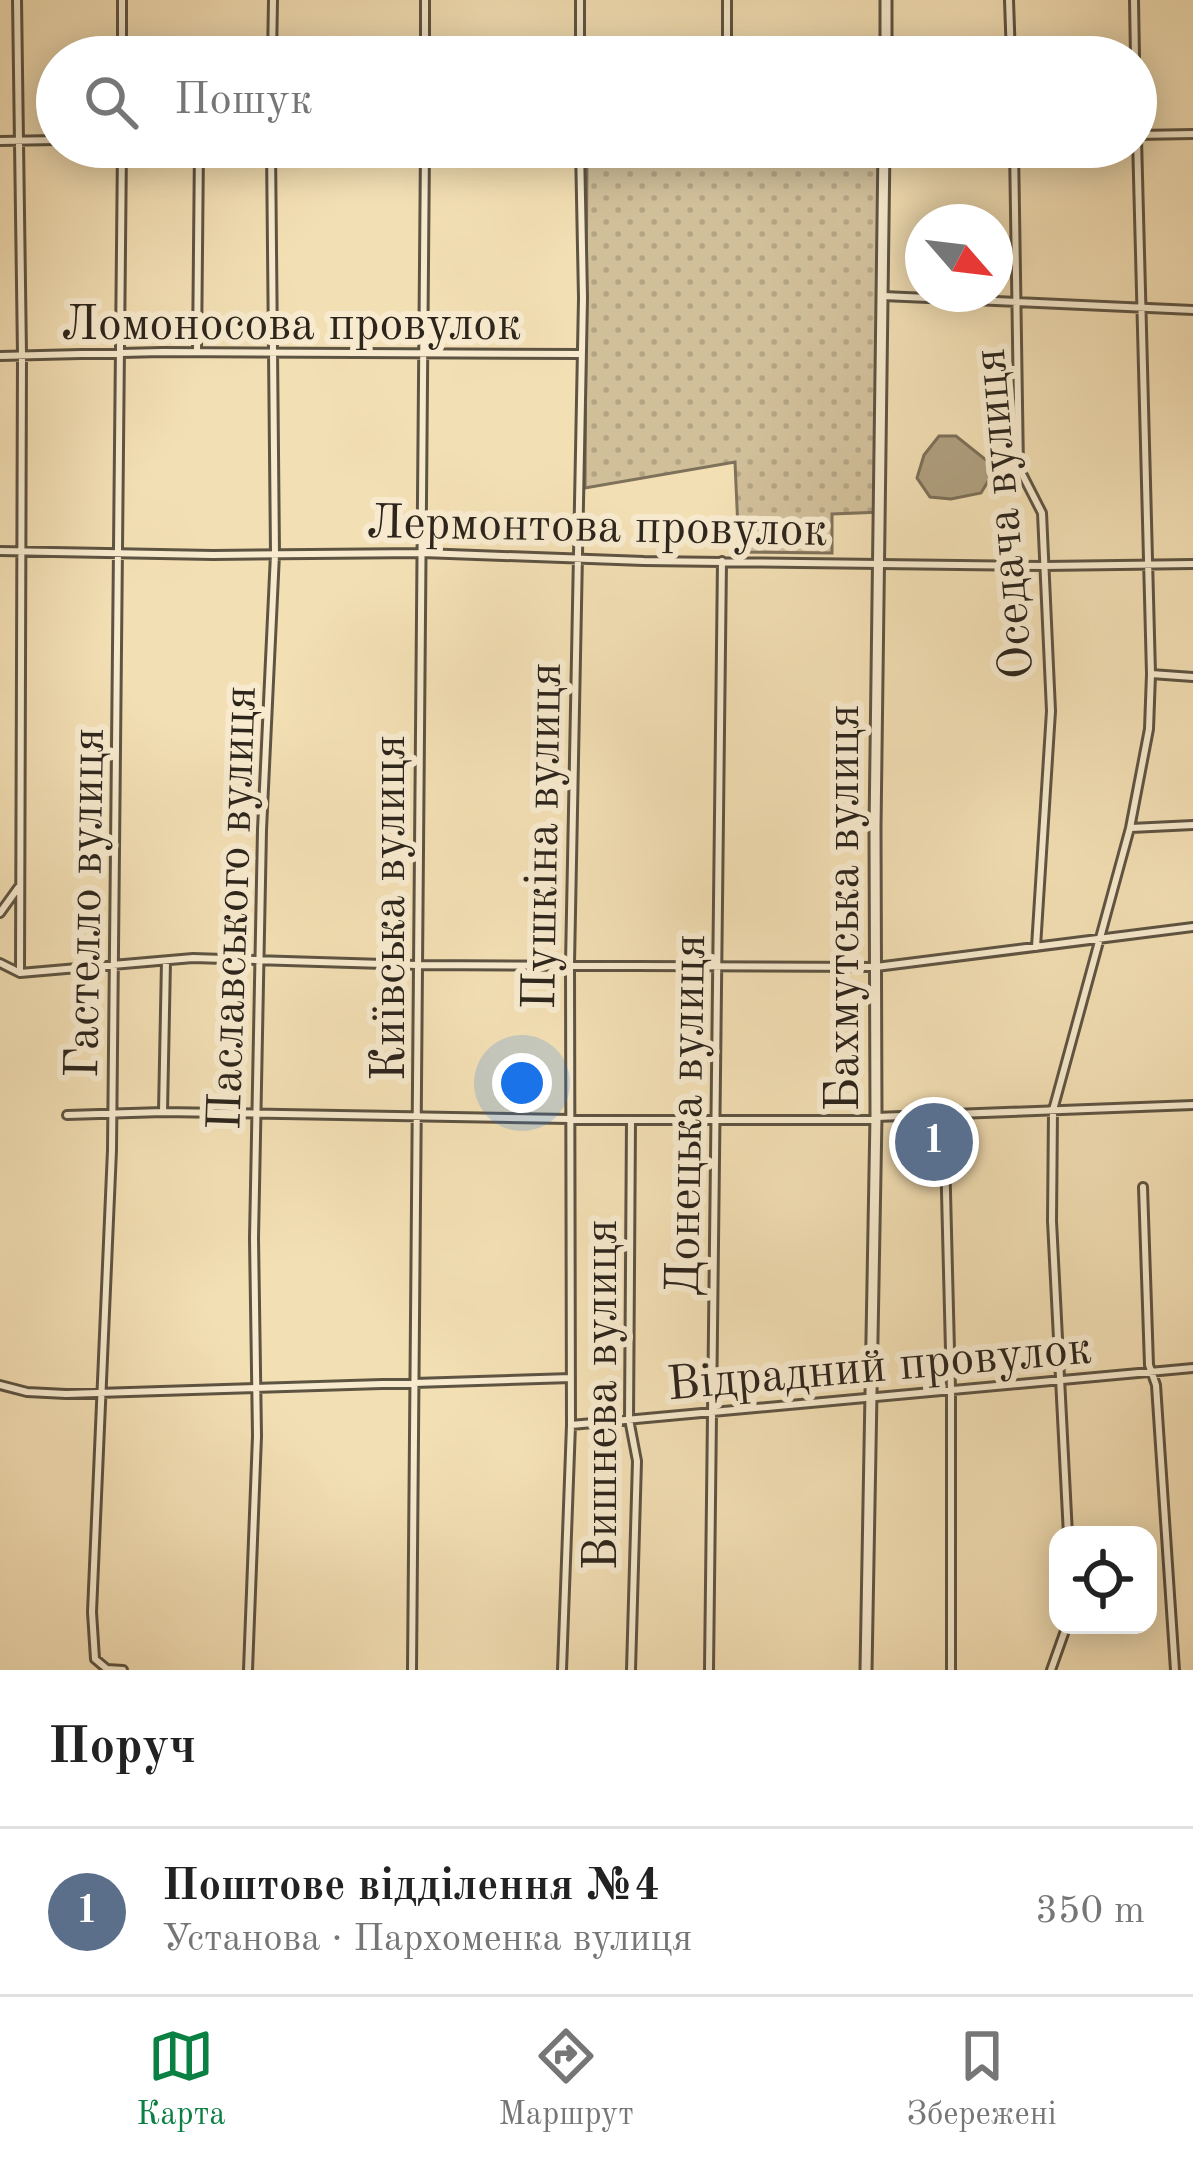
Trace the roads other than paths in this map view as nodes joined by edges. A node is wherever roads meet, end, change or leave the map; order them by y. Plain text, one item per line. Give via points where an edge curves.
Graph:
1 (17, 0) edge
2 (122, 0) edge
3 (273, 0) edge
4 (425, 0) edge
5 (580, 0) edge
6 (728, 0) edge
7 (886, 0) edge
8 (1009, 0) edge
9 (1134, 0) edge
10 (122, 36) edge
11 (272, 36) edge
12 (425, 36) edge
13 (580, 36) edge
14 (727, 36) edge
15 (886, 36) edge
16 (1010, 36) edge
17 (1135, 36) edge
18 (1193, 134) edge
19 (1157, 135) edge
20 (19, 140) junction
21 (36, 140) edge
22 (0, 141) edge
23 (122, 168) edge
24 (199, 168) edge
25 (271, 168) edge
26 (425, 168) edge
27 (580, 168) edge
28 (884, 168) edge
29 (1014, 168) edge
30 (1138, 168) edge
31 (883, 296) junction
32 (1016, 301) junction
33 (1144, 309) junction
34 (1193, 310) edge
35 (197, 352) junction
36 (120, 353) junction
37 (273, 354) junction
38 (22, 355) junction
39 (582, 355) junction
40 (0, 356) edge
41 (423, 356) junction
42 (0, 551) edge
43 (21, 552) junction
44 (422, 553) junction
45 (120, 554) junction
46 (275, 554) junction
47 (578, 558) junction
48 (722, 561) junction
49 (880, 561) junction
50 (1150, 562) junction
51 (1193, 564) edge
52 (1044, 566) junction
53 (1151, 674) junction
54 (1193, 677) edge
55 (1193, 825) edge
56 (1130, 828) junction
57 (20, 884) junction
58 (0, 913) edge
59 (1193, 927) edge
60 (1100, 939) junction
61 (1036, 947) junction
62 (166, 961) junction
63 (261, 961) junction
64 (0, 963) edge
65 (570, 964) junction
66 (115, 965) junction
67 (416, 965) junction
68 (719, 966) junction
69 (875, 967) junction
70 (20, 974) junction
71 (1193, 1105) edge
72 (1053, 1110) junction
73 (113, 1111) junction
74 (164, 1112) junction
75 (258, 1112) junction
76 (944, 1113) junction
77 (419, 1114) junction
78 (68, 1115) dead end
79 (569, 1119) junction
80 (876, 1119) junction
81 (631, 1120) junction
82 (716, 1120) junction
83 (1143, 1187) dead end
84 (1193, 1368) edge
85 (1153, 1374) junction
86 (571, 1378) junction
87 (1059, 1380) junction
88 (413, 1383) junction
89 (0, 1385) edge
90 (255, 1389) junction
91 (951, 1390) junction
92 (102, 1392) junction
93 (868, 1398) junction
94 (714, 1414) junction
95 (629, 1419) junction
96 (571, 1424) junction
97 (1067, 1526) edge
98 (1064, 1634) edge
99 (123, 1670) edge
100 (248, 1670) edge
101 (412, 1670) edge
102 (562, 1670) edge
103 (631, 1670) edge
104 (709, 1670) edge
105 (866, 1670) edge
106 (951, 1670) edge
107 (1051, 1670) edge
108 (1175, 1670) edge

1 - 20 street
2 - 10 street
3 - 11 street
4 - 12 street
5 - 13 street
6 - 14 street
7 - 15 street
8 - 16 street
9 - 17 street
18 - 19 street
20 - 21 street
20 - 22 street
20 - 38 street
23 - 36 street, Гастелло вулиця
24 - 35 street
25 - 37 street, Паславського вулиця
26 - 41 street, Київська вулиця
27 - 39 street, Пушкіна вулиця
28 - 31 street, Бахмутська вулиця
29 - 32 street, Оседача вулиця
30 - 33 street
31 - 32 street
31 - 49 street, Бахмутська вулиця
32 - 33 street
32 - 52 street, Оседача вулиця via 1019,468 1042,513
33 - 34 street
33 - 50 street
35 - 36 street, Ломоносова провулок
35 - 37 street, Ломоносова провулок
36 - 38 street, Ломоносова провулок
36 - 45 street, Гастелло вулиця
37 - 41 street, Ломоносова провулок
37 - 46 street, Паславського вулиця
38 - 40 street, Ломоносова провулок
38 - 43 street
39 - 41 street, Ломоносова провулок
39 - 47 street, Пушкіна вулиця
41 - 44 street, Київська вулиця
42 - 43 street, Лермонтова провулок
43 - 45 street, Лермонтова провулок
43 - 57 street
44 - 46 street, Лермонтова провулок
44 - 47 street, Лермонтова провулок
44 - 67 street, Київська вулиця
45 - 46 street, Лермонтова провулок
45 - 66 street, Гастелло вулиця
46 - 63 street, Паславського вулиця
47 - 48 street, Лермонтова провулок
47 - 65 street, Пушкіна вулиця
48 - 49 street, Лермонтова провулок
48 - 68 street, Донецька вулиця
49 - 52 street, Лермонтова провулок
49 - 69 street, Бахмутська вулиця
50 - 51 street, Лермонтова провулок
50 - 52 street, Лермонтова провулок
50 - 53 street
52 - 61 street, Оседача вулиця via 1052,711
53 - 54 street
53 - 56 street
55 - 56 street
56 - 60 street
57 - 58 street
57 - 70 street
59 - 60 street
60 - 61 street
60 - 72 street
61 - 69 street
62 - 63 street
62 - 66 street
62 - 74 street
63 - 67 street
63 - 75 street, Паславського вулиця
64 - 70 street
65 - 67 street
65 - 68 street
65 - 79 street, Пушкіна вулиця
66 - 70 street
66 - 73 street, Гастелло вулиця
67 - 77 street, Київська вулиця
68 - 69 street
68 - 82 street, Донецька вулиця
69 - 80 street, Бахмутська вулиця
71 - 72 street
72 - 76 street
72 - 87 street
73 - 74 street
73 - 78 street
73 - 92 street, Гастелло вулиця
74 - 75 street
75 - 77 street
75 - 90 street, Паславського вулиця
76 - 80 street
76 - 91 street
77 - 79 street
77 - 88 street, Київська вулиця
79 - 81 street
79 - 86 street, Пушкіна вулиця
80 - 82 street
80 - 93 street, Бахмутська вулиця
81 - 82 street
81 - 95 street, Вишнева вулиця
82 - 94 street, Донецька вулиця
83 - 85 street
84 - 85 street, Відрадний провулок
85 - 87 street, Відрадний провулок
85 - 108 street
86 - 88 street
86 - 96 street, Пушкіна вулиця
87 - 91 street, Відрадний провулок
87 - 97 street
88 - 90 street
88 - 101 street, Київська вулиця
89 - 92 street
90 - 92 street
90 - 100 street, Паславського вулиця
91 - 93 street, Відрадний провулок
91 - 106 street
92 - 99 street, Гастелло вулиця via 95,1659
93 - 94 street, Відрадний провулок
93 - 105 street, Бахмутська вулиця
94 - 95 street, Відрадний провулок
94 - 104 street, Донецька вулиця
95 - 96 street, Відрадний провулок
95 - 103 street, Вишнева вулиця via 637,1461
96 - 102 street, Пушкіна вулиця
98 - 107 street

